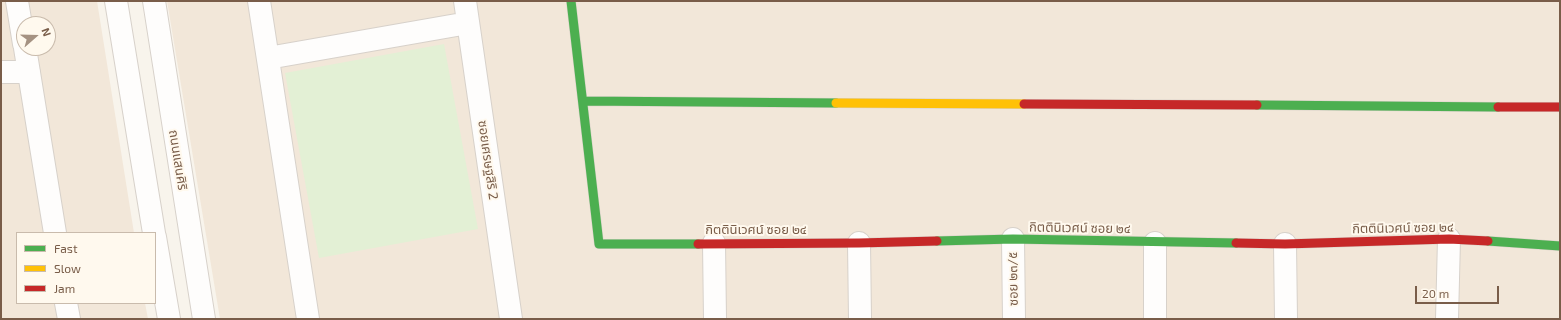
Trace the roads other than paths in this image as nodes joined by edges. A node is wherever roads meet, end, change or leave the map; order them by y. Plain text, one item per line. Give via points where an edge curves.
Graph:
1 (17, 1) edge
2 (116, 1) edge
3 (154, 1) edge
4 (259, 1) edge
5 (464, 1) edge
6 (571, 1) edge
7 (19, 16) edge
8 (468, 23) junction
9 (26, 56) edge
10 (268, 58) junction
11 (1, 72) edge
12 (28, 72) junction
13 (582, 101) junction
14 (1560, 106) edge
15 (178, 163) junction
16 (144, 168) junction
17 (55, 232) edge
18 (154, 232) edge
19 (1013, 239) junction
20 (1449, 239) junction
21 (156, 243) edge
22 (714, 243) junction
23 (859, 243) junction
24 (1155, 243) junction
25 (1285, 244) junction
26 (1560, 246) edge
27 (66, 304) edge
28 (69, 319) edge
29 (169, 319) edge
30 (204, 319) edge
31 (308, 319) edge
32 (511, 319) edge
33 (715, 319) edge
34 (860, 319) edge
35 (1014, 319) edge
36 (1155, 319) edge
37 (1286, 319) edge
38 (1448, 319) edge

1 - 7 street
2 - 16 street
3 - 15 street, ถนนแสนศิริ
4 - 10 street
5 - 8 street, ซอยเศรษฐสิริ 2
6 - 13 street
8 - 10 street
8 - 32 street, ซอยเศรษฐสิริ 2
9 - 12 street
10 - 31 street
11 - 12 street
12 - 17 street
13 - 14 street
13 - 22 street, กิตตินิเวศน์ ซอย ๒๔ via 600,244
15 - 16 street
15 - 30 street, ถนนแสนศิริ
16 - 18 street
19 - 23 street, กิตตินิเวศน์ ซอย ๒๔
19 - 24 street, กิตตินิเวศน์ ซอย ๒๔
19 - 35 street, ซอย ๒๓/๕
20 - 25 street, กิตตินิเวศน์ ซอย ๒๔
20 - 26 street, กิตตินิเวศน์ ซอย ๒๔
20 - 38 street
21 - 29 street
22 - 23 street, กิตตินิเวศน์ ซอย ๒๔
22 - 33 street
23 - 34 street
24 - 25 street, กิตตินิเวศน์ ซอย ๒๔
24 - 36 street
25 - 37 street
27 - 28 street

